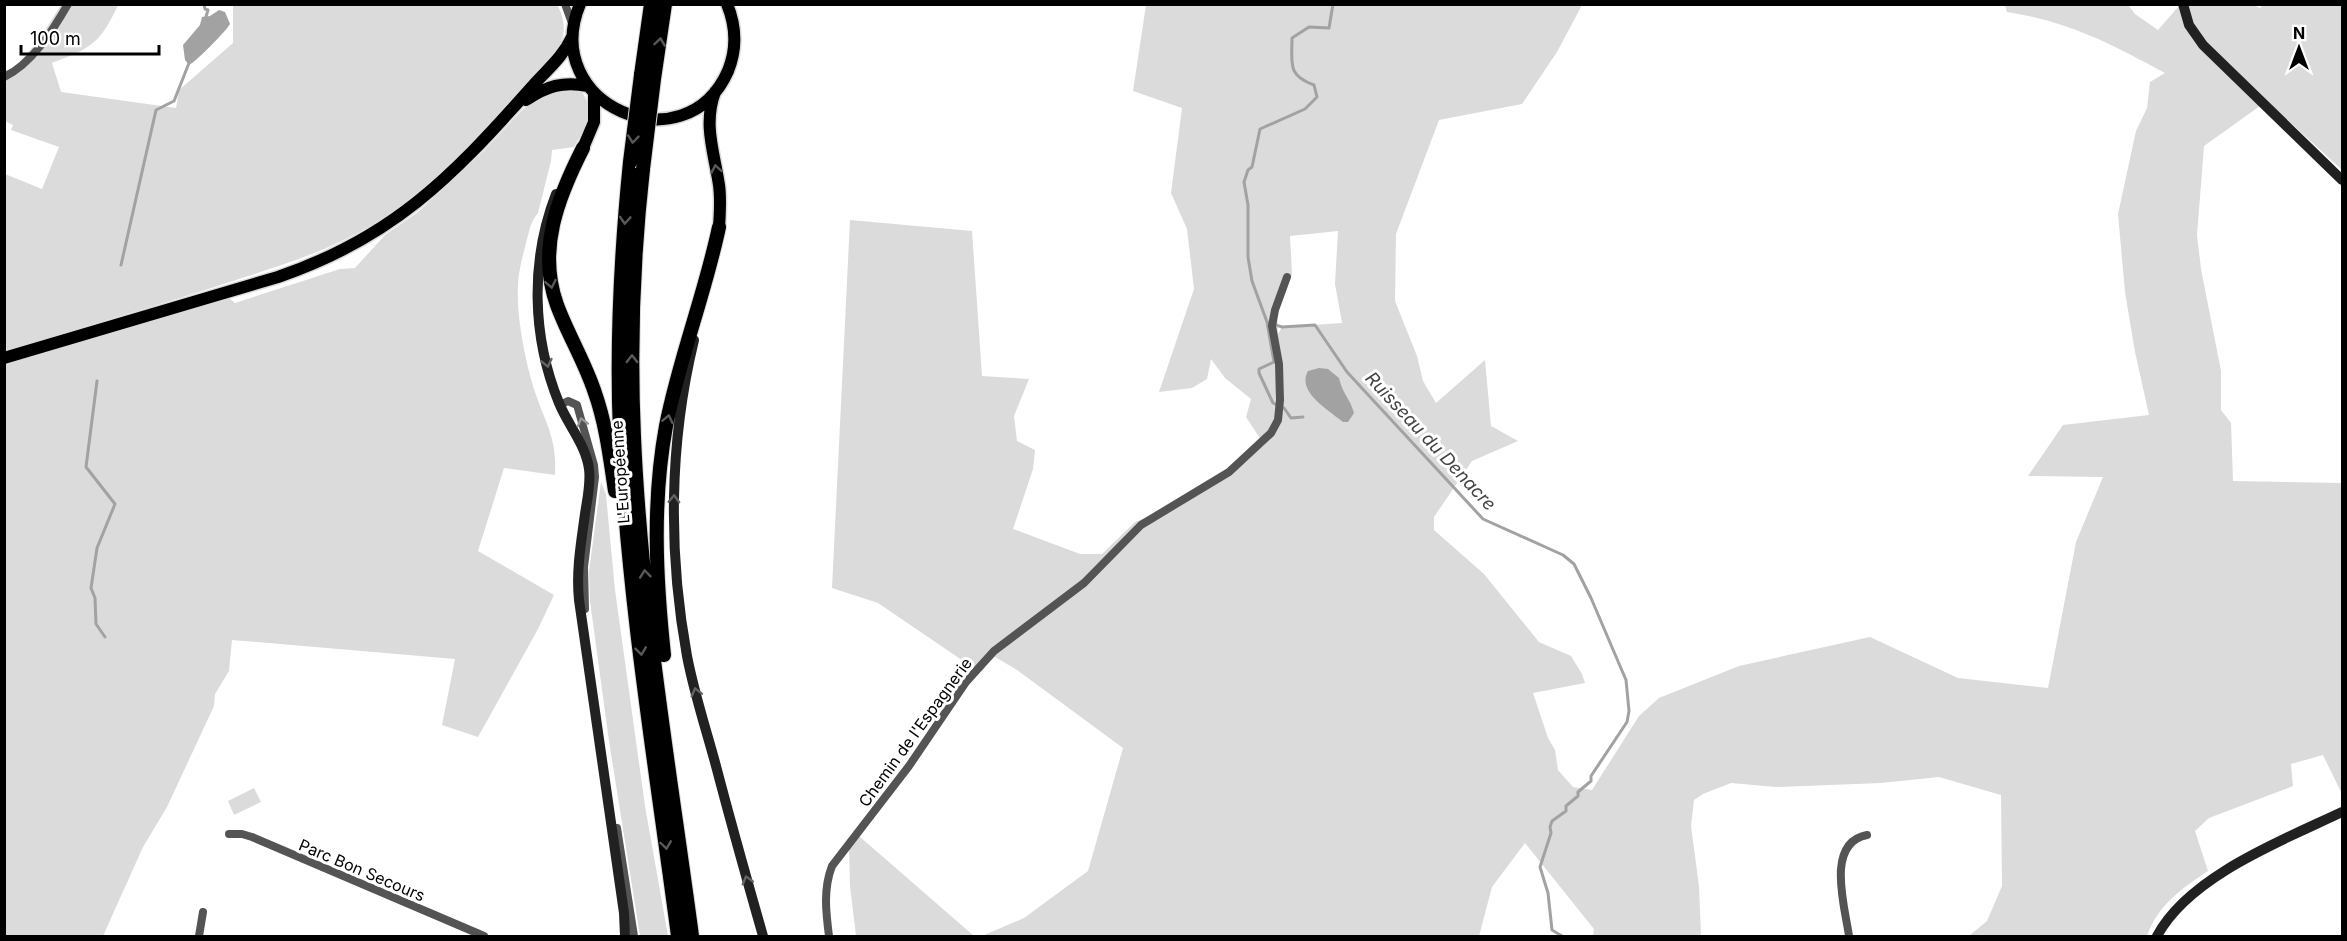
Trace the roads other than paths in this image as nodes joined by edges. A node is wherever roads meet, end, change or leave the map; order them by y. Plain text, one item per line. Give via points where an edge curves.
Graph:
1 (68, 4) edge
2 (565, 4) edge
3 (580, 4) edge
4 (651, 4) edge
5 (665, 4) edge
6 (727, 4) edge
7 (2183, 4) edge
8 (573, 32) junction
9 (4, 77) edge
10 (648, 77) junction
11 (591, 90) junction
12 (716, 90) junction
13 (509, 114) junction
14 (583, 148) junction
15 (2343, 180) edge
16 (719, 227) junction
17 (1287, 277) dead end
18 (4, 358) edge
19 (560, 405) junction
20 (627, 531) junction
21 (595, 703) junction
22 (604, 767) junction
23 (2343, 812) edge
24 (677, 820) junction
25 (229, 834) dead end
26 (1867, 835) dead end
27 (203, 912) dead end
28 (199, 936) edge
29 (484, 936) edge
30 (625, 936) edge
31 (634, 936) edge
32 (678, 936) edge
33 (692, 936) edge
34 (763, 936) edge
35 (829, 936) edge
36 (1849, 936) edge
37 (2157, 936) edge

1 - 9 street via 28,59
2 - 8 street
3 - 8 main road
4 - 10 highway, L'Européenne
10 -> 5 highway, L'Européenne
6 - 12 main road via 734,26 734,50
7 - 15 main road via 2189,25 2203,45
8 - 11 main road via 576,61
8 - 13 main road via 563,55
10 -> 20 highway, L'Européenne, bridge via 630,162 622,251 620,431
24 -> 10 highway, L'Européenne, bridge via 646,580 634,438 633,313
11 - 12 main road via 624,114 656,119 691,110
11 - 13 main road via 567,83 550,86
11 - 14 main road via 594,122
16 -> 12 main road via 719,191 708,126
13 - 18 main road via 422,199 378,231 332,256 260,283
14 -> 19 main road via 555,196 538,266 540,333
14 -> 20 highway via 557,209 549,245 549,271 557,305 596,394 618,514
24 -> 16 highway via 658,575 658,495 670,406
34 -> 16 main road via 691,672 675,552 675,474 681,415 692,350 713,272
17 - 35 street, Chemin de l'Espagnerie via 1272,321 1280,400 1278,420 1270,433 1235,466 1142,525 1084,583 1005,641 971,675 909,766 832,866 825,903
19 - 21 main road via 584,452 589,478 578,586
21 -> 19 street via 584,588 595,471 577,405 567,401
20 -> 32 highway, L'Européenne
21 - 22 main road
22 - 30 main road
22 - 31 street
23 - 37 main road via 2218,876 2180,905
24 - 33 highway, L'Européenne
25 - 29 street, Parc Bon Secours via 252,837
26 - 36 street via 1850,842 1841,864
27 - 28 street

